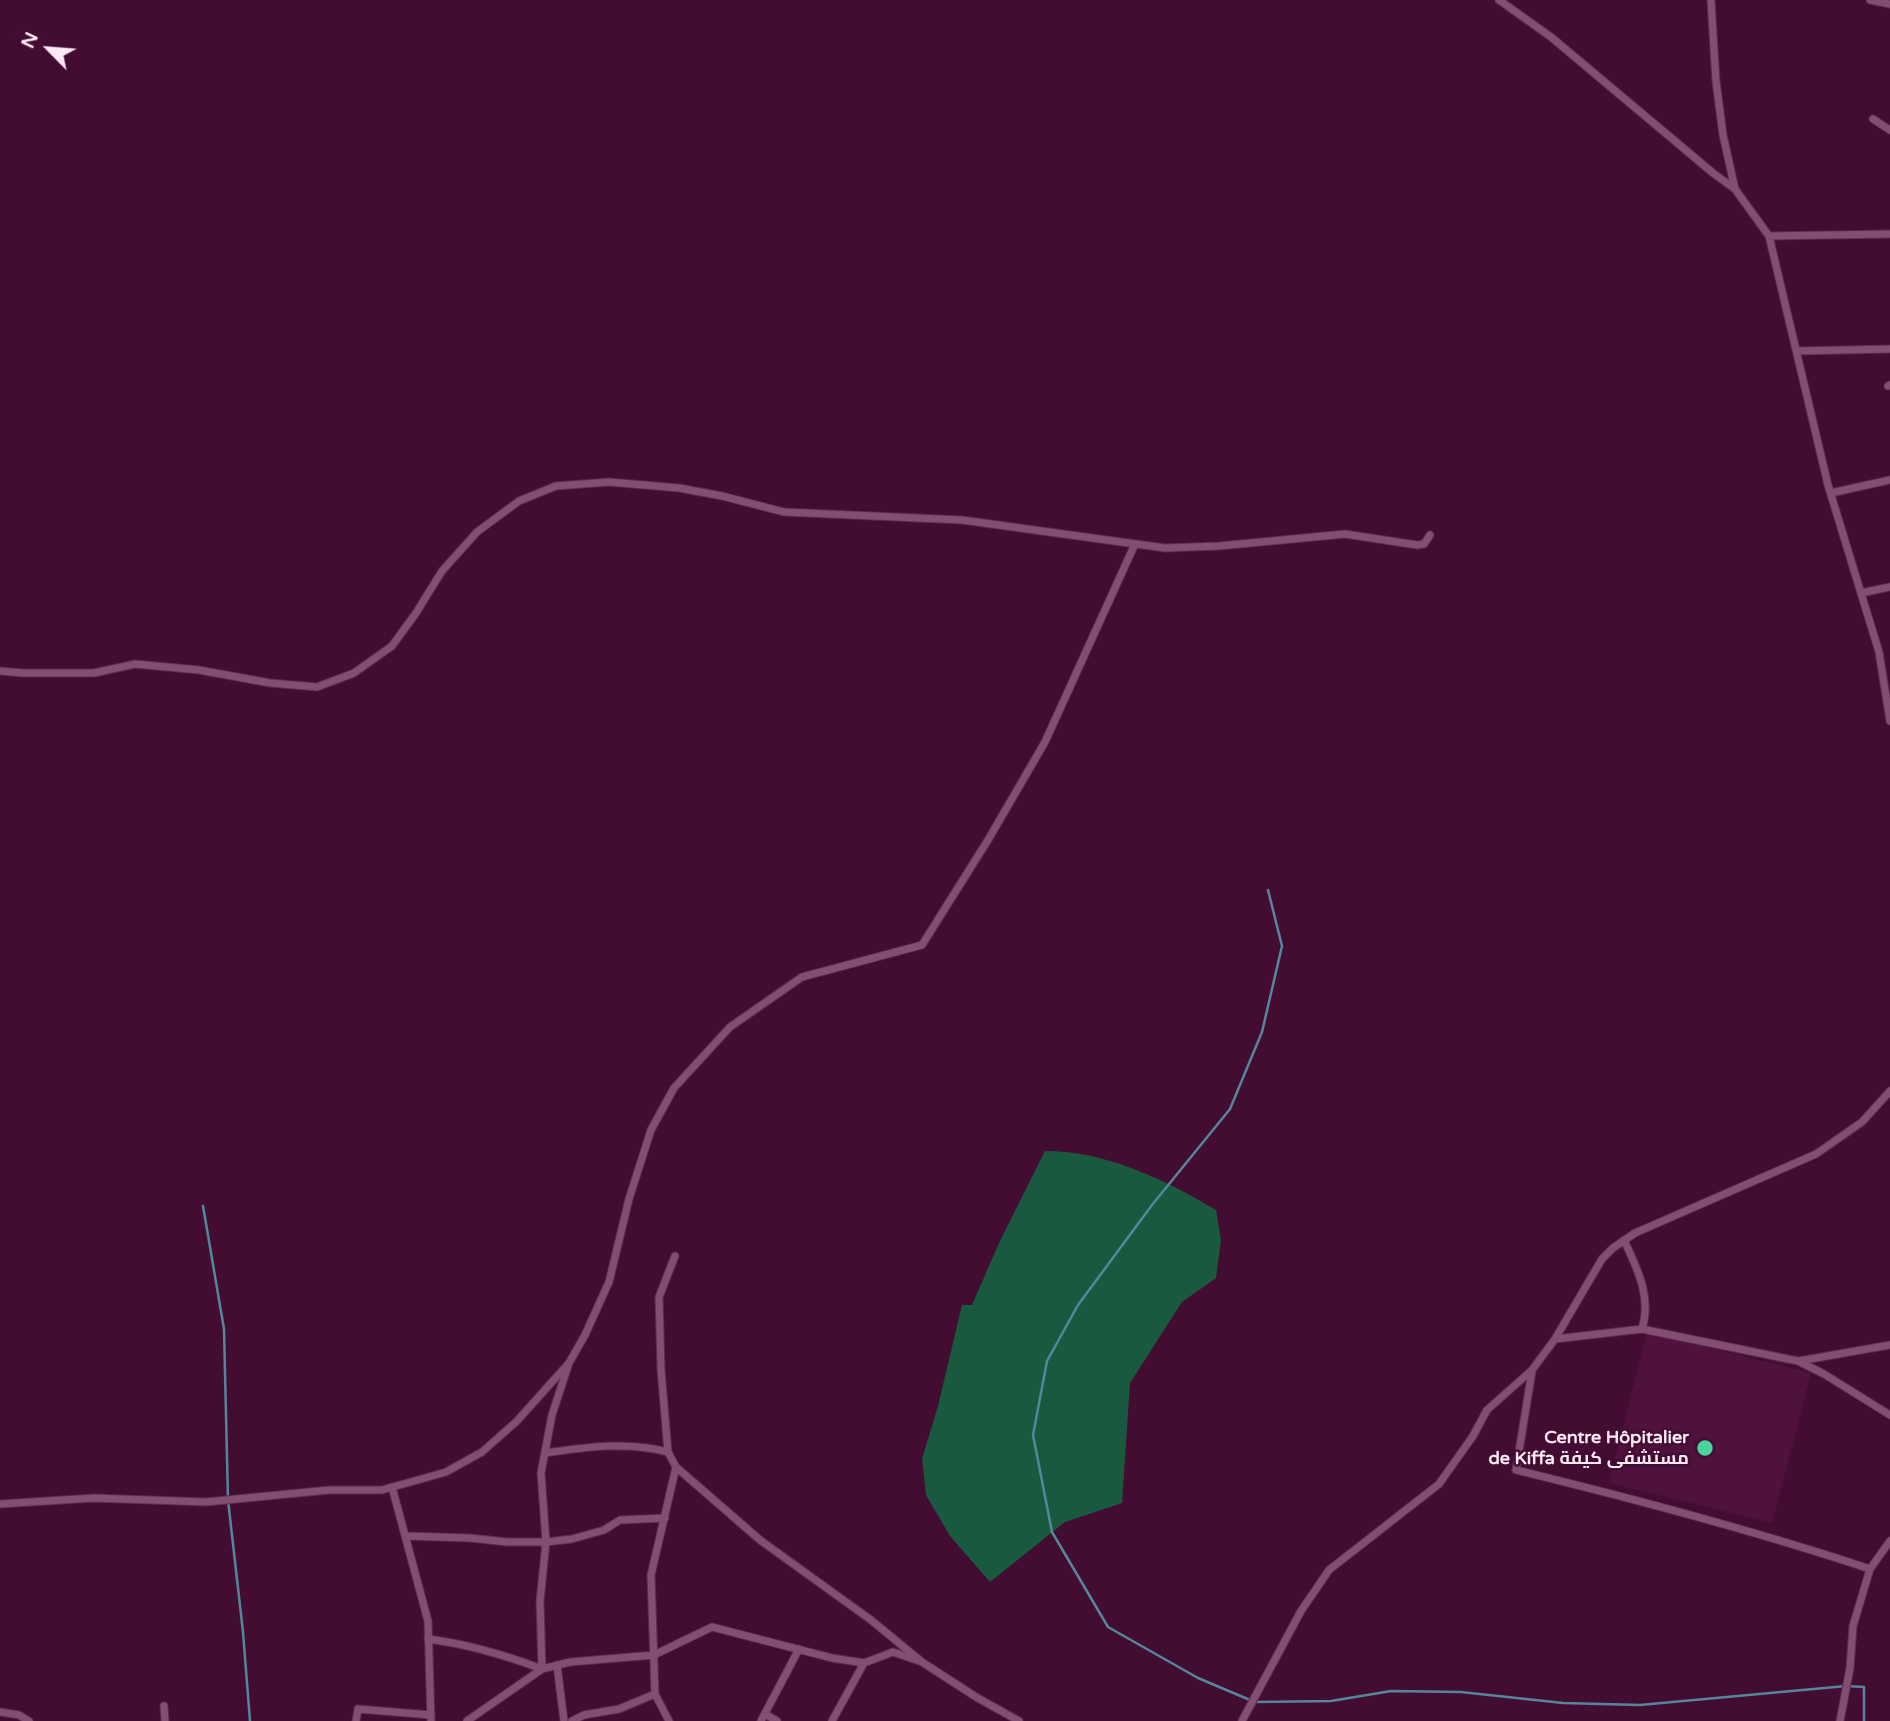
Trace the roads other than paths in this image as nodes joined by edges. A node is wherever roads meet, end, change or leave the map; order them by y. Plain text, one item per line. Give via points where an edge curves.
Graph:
1 (1499, 0) edge
2 (1711, 0) edge
3 (1871, 0) edge
4 (1890, 4) edge
5 (1873, 119) dead end
6 (1890, 130) edge
7 (1735, 189) junction
8 (1890, 234) edge
9 (1769, 236) junction
10 (1890, 349) edge
11 (1797, 351) junction
12 (1890, 480) edge
13 (1831, 493) junction
14 (1430, 535) dead end
15 (1135, 544) junction
16 (1890, 587) edge
17 (1861, 593) junction
18 (0, 671) edge
19 (1890, 721) edge
20 (1890, 1091) edge
21 (1624, 1240) junction
22 (675, 1256) dead end
23 (1642, 1329) junction
24 (1555, 1339) junction
25 (1890, 1345) edge
26 (1798, 1361) junction
27 (569, 1363) junction
28 (1532, 1370) junction
29 (1890, 1415) edge
30 (668, 1452) junction
31 (545, 1453) junction
32 (676, 1467) junction
33 (392, 1487) junction
34 (0, 1504) edge
35 (665, 1518) junction
36 (406, 1536) junction
37 (1890, 1541) edge
38 (546, 1542) junction
39 (1870, 1569) junction
40 (428, 1640) junction
41 (799, 1649) junction
42 (654, 1655) junction
43 (864, 1662) junction
44 (922, 1662) junction
45 (557, 1665) junction
46 (542, 1669) junction
47 (654, 1694) junction
48 (164, 1706) dead end
49 (0, 1712) edge
50 (763, 1717) edge
51 (431, 1718) edge
52 (29, 1721) edge
53 (165, 1721) edge
54 (356, 1721) edge
55 (467, 1721) edge
56 (564, 1721) edge
57 (572, 1721) edge
58 (669, 1721) edge
59 (777, 1721) edge
60 (832, 1721) edge
61 (1018, 1721) edge
62 (1242, 1721) edge
63 (1840, 1721) edge

1 - 7 street via 1551,37
2 - 7 street via 1716,81
3 - 4 street
5 - 6 street
7 - 9 street
8 - 9 street
9 - 11 street
10 - 11 street
11 - 13 street
12 - 13 street
13 - 17 street
14 - 15 street via 1418,545 1345,534 1219,546
15 - 18 street via 962,520 784,512 679,488 609,482 556,486 519,501 477,532 442,571 392,646 354,673 317,687 135,664 93,673
15 - 27 street via 1045,741 922,945 802,977 730,1027 674,1088 652,1130 609,1282
16 - 17 street
17 - 19 street via 1879,652
20 - 21 street via 1862,1122 1816,1154
21 - 23 street via 1644,1289
21 - 24 street via 1591,1275
22 - 30 street via 659,1297
23 - 24 street
23 - 26 street
24 - 28 street
25 - 26 street
26 - 29 street
27 - 31 street
27 - 33 street via 482,1452 446,1472
28 - 39 street via 1516,1470 1772,1536
28 - 62 street via 1487,1410 1439,1484 1329,1570 1301,1611
30 - 31 street via 599,1446
30 - 32 street
31 - 38 street via 541,1473
32 - 35 street
32 - 44 street via 760,1540 871,1619
33 - 34 street via 206,1502 94,1498
33 - 36 street
35 - 38 street via 620,1520 604,1530
35 - 42 street via 651,1575
36 - 38 street
36 - 40 street via 428,1621
37 - 39 street
38 - 46 street via 540,1601
39 - 63 street via 1853,1626
40 - 46 street via 452,1642
40 - 51 street
41 - 42 street via 712,1627
41 - 43 street
41 - 50 street
42 - 45 street
42 - 47 street
43 - 44 street via 893,1652
43 - 60 street
44 - 61 street
45 - 46 street
45 - 56 street
46 - 55 street
47 - 57 street
47 - 58 street
48 - 53 street
49 - 52 street
50 - 59 street
51 - 54 street via 358,1709

